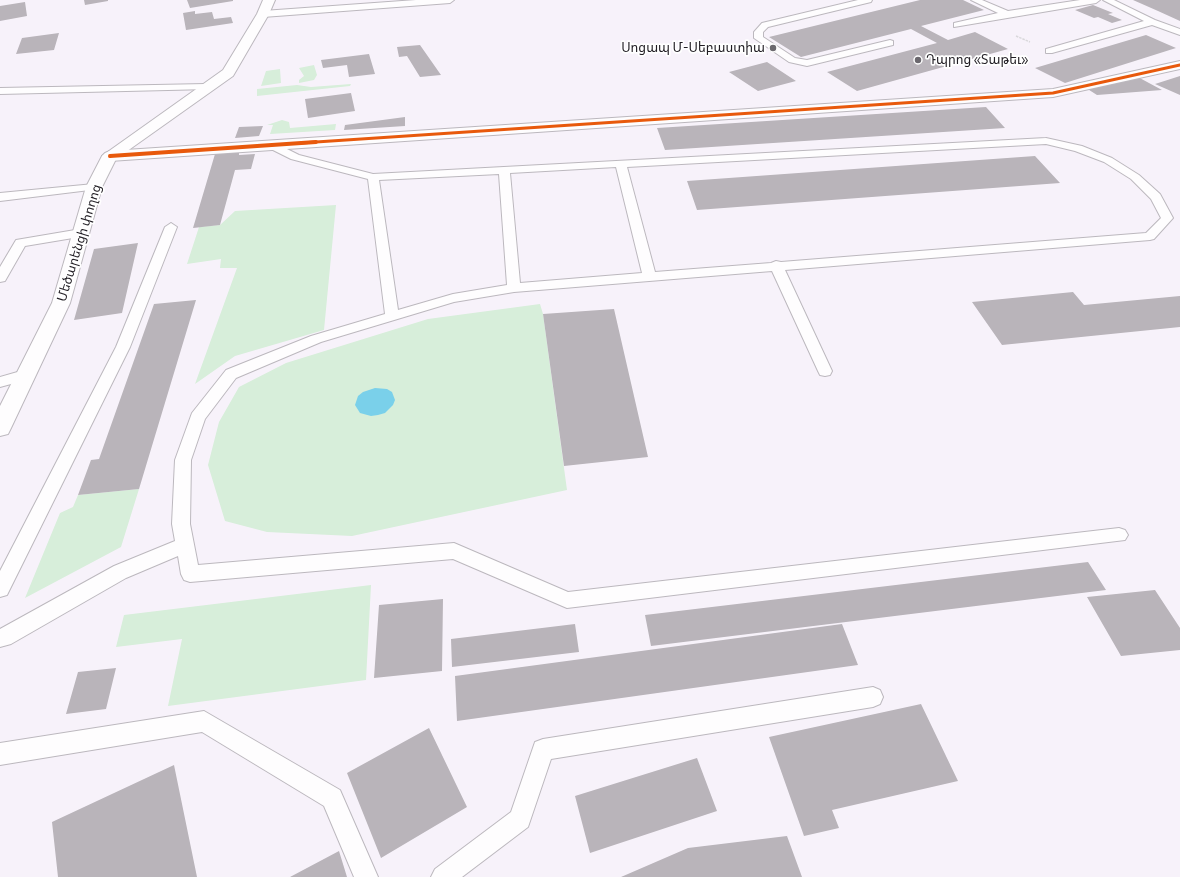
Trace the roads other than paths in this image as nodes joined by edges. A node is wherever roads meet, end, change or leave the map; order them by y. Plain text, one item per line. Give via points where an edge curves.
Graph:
1 (269, 0) edge
2 (450, 0) edge
3 (868, 0) edge
4 (975, 0) edge
5 (1096, 0) edge
6 (1107, 0) edge
7 (263, 14) junction
8 (1007, 14) junction
9 (1152, 22) junction
10 (957, 25) dead end
11 (1180, 32) edge
12 (890, 42) dead end
13 (1048, 51) dead end
14 (1180, 64) edge
15 (206, 87) junction
16 (0, 91) edge
17 (271, 146) junction
18 (110, 156) junction
19 (621, 164) junction
20 (504, 170) junction
21 (373, 177) junction
22 (94, 187) junction
23 (0, 197) edge
24 (171, 227) dead end
25 (81, 233) junction
26 (776, 265) junction
27 (648, 276) junction
28 (0, 278) edge
29 (514, 288) junction
30 (392, 316) junction
31 (825, 370) dead end
32 (28, 374) junction
33 (0, 382) edge
34 (0, 428) edge
35 (1119, 535) dead end
36 (185, 545) junction
37 (0, 589) edge
38 (1, 642) edge
39 (873, 697) dead end
40 (0, 754) edge
41 (366, 877) edge
42 (443, 877) edge

1 - 7 street, Մեծարենցի փողոց
2 - 7 lane
3 - 12 lane via 765,25 758,32 759,38 792,60 807,63
4 - 8 lane
5 - 8 lane
6 - 9 lane
7 - 15 street, Մեծարենցի փողոց via 228,73
8 - 10 lane
9 - 11 lane
9 - 13 lane
14 - 17 street via 1053,93
15 - 16 lane
15 - 18 street, Մեծարենցի փողոց
17 - 18 street
17 - 21 lane via 295,157
18 - 22 street, Մեծարենցի փողոց
19 - 20 lane
19 - 26 lane via 1046,141 1078,148 1108,160 1134,177 1156,197 1167,218 1150,236
19 - 27 lane
20 - 21 lane
20 - 29 lane
21 - 30 lane
22 - 23 lane
22 - 25 street, Մեծարենցի փողոց
24 - 37 lane via 123,347
25 - 28 lane via 20,243
25 - 32 street, Մեծարենցի փողոց via 62,303
26 - 27 lane
26 - 31 lane
27 - 29 lane
29 - 30 lane via 453,298
30 - 36 lane via 316,339 231,374 198,417 183,460 181,524
32 - 33 lane
32 - 34 street, Մեծարենցի փողոց
35 - 36 lane via 567,600 454,551 190,574
36 - 38 lane via 120,572
39 - 42 lane via 543,750 520,819
40 - 41 lane via 204,721 332,798

